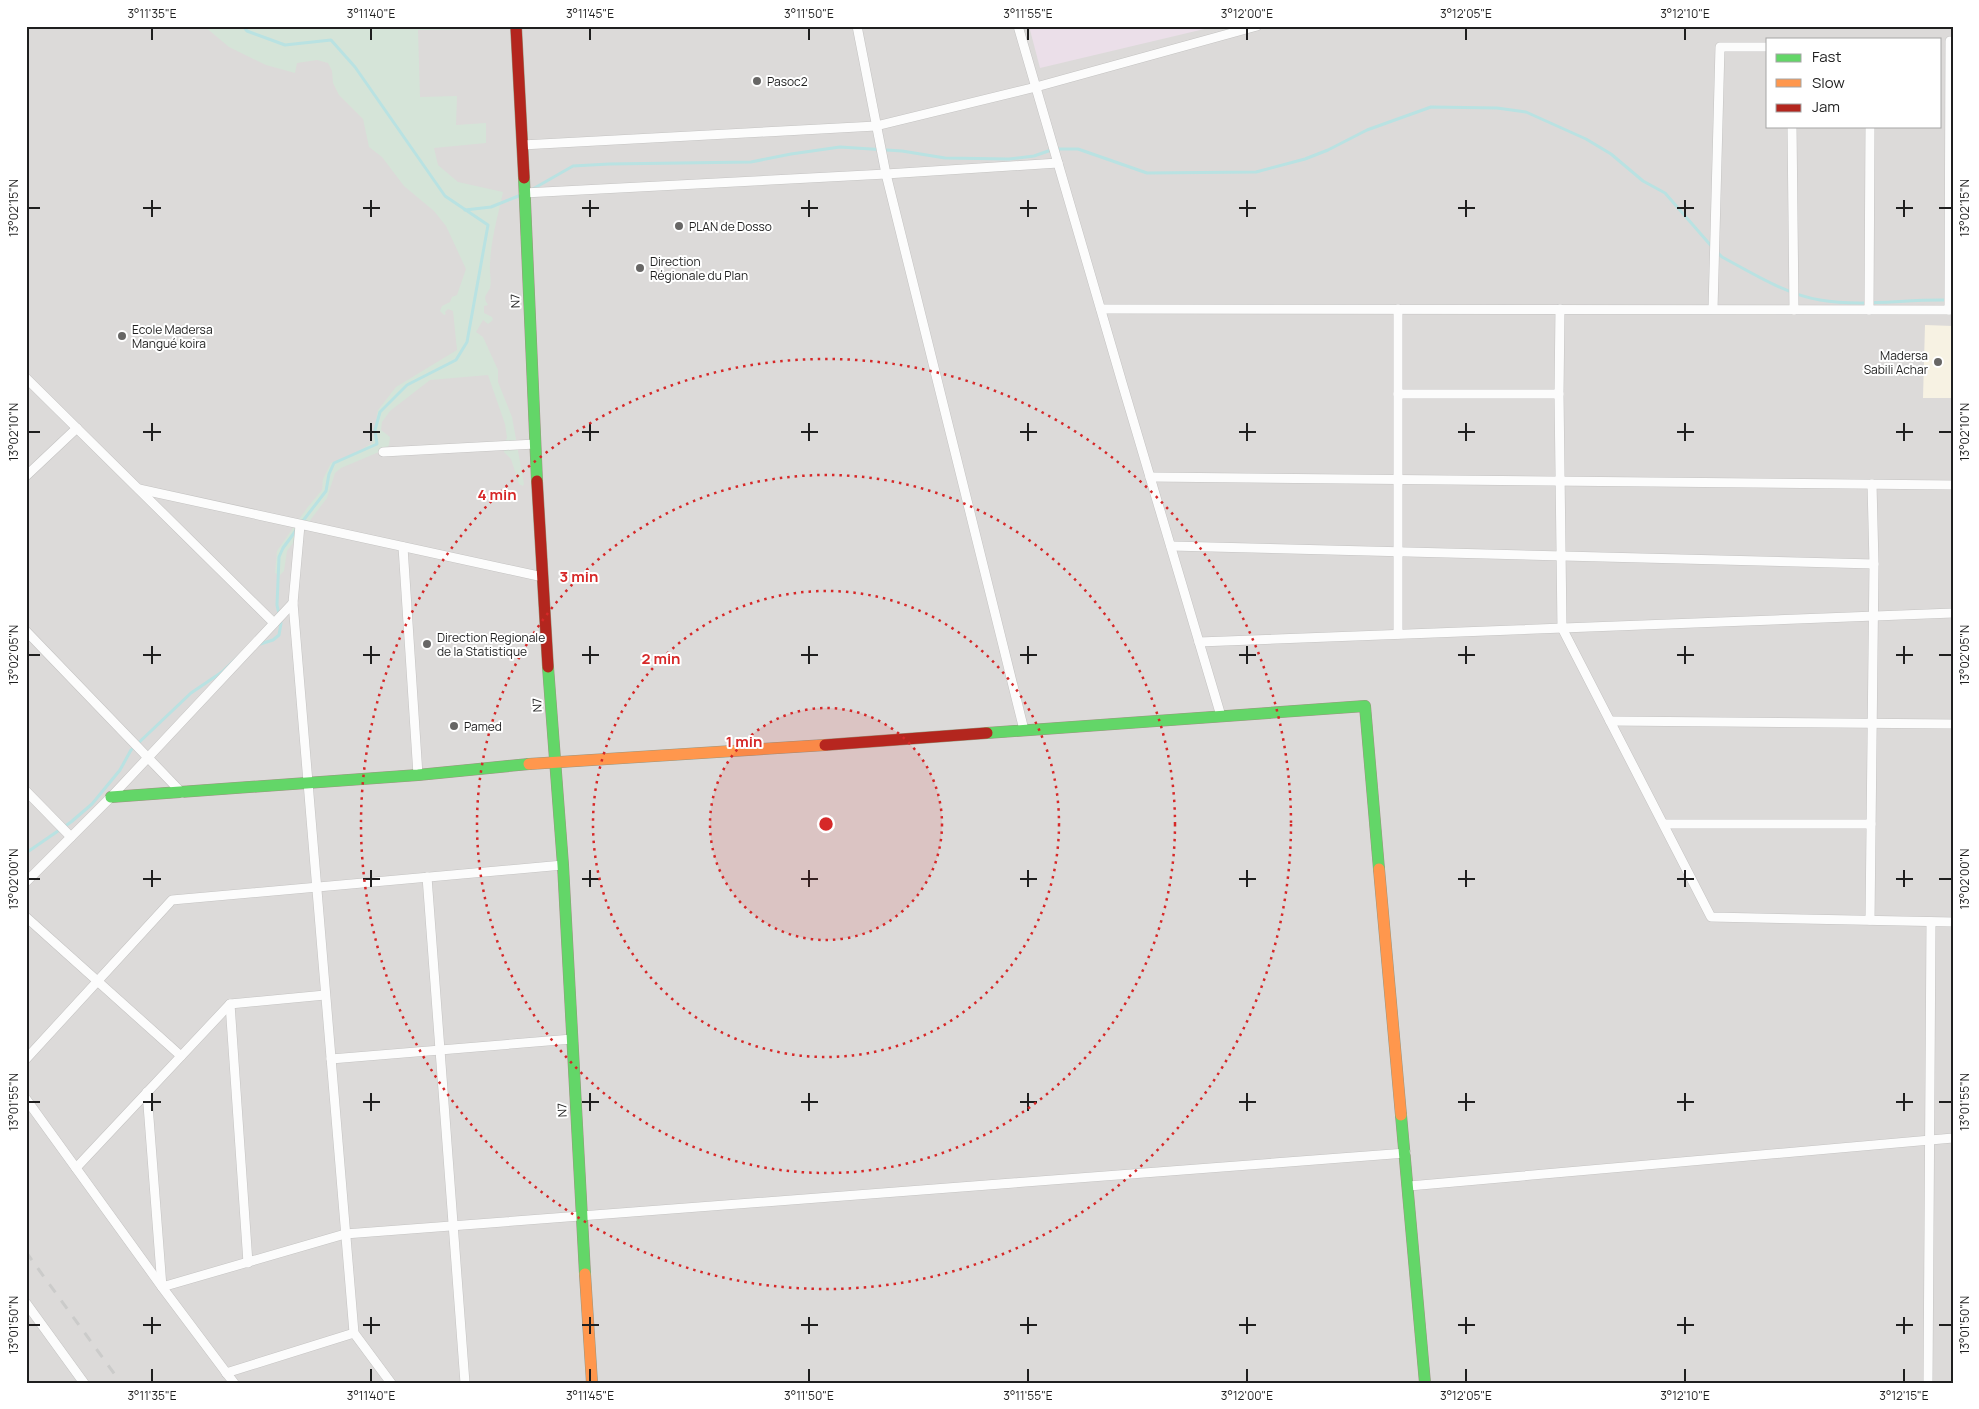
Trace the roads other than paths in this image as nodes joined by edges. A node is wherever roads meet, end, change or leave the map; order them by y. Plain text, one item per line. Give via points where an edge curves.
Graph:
1 (516, 26) edge
2 (857, 26) edge
3 (1018, 26) edge
4 (1257, 26) edge
5 (1952, 41) edge
6 (1766, 47) edge
7 (1036, 87) junction
8 (876, 126) junction
9 (1792, 128) edge
10 (1870, 128) edge
11 (522, 145) junction
12 (1058, 163) junction
13 (886, 174) junction
14 (524, 193) junction
15 (1100, 309) junction
16 (1398, 309) junction
17 (1560, 309) junction
18 (1713, 309) junction
19 (1794, 310) junction
20 (1869, 310) junction
21 (1951, 310) edge
22 (26, 378) edge
23 (1398, 394) junction
24 (1559, 394) junction
25 (77, 428) junction
26 (535, 444) junction
27 (382, 452) dead end
28 (26, 476) edge
29 (1150, 478) junction
30 (1398, 480) junction
31 (1560, 481) junction
32 (1872, 484) junction
33 (1953, 485) edge
34 (139, 489) junction
35 (300, 525) junction
36 (1171, 546) junction
37 (403, 547) junction
38 (1398, 552) junction
39 (1561, 556) junction
40 (1874, 564) junction
41 (543, 577) junction
42 (293, 603) junction
43 (1953, 612) edge
44 (1873, 616) junction
45 (274, 623) junction
46 (1562, 628) junction
47 (26, 631) edge
48 (1398, 634) junction
49 (1199, 642) junction
50 (1222, 716) junction
51 (1610, 721) junction
52 (1872, 723) junction
53 (1953, 724) edge
54 (1024, 730) junction
55 (148, 758) junction
56 (554, 761) junction
57 (418, 775) junction
58 (308, 783) junction
59 (26, 791) edge
60 (182, 793) junction
61 (111, 797) junction
62 (1664, 824) junction
63 (1871, 824) junction
64 (71, 837) junction
65 (563, 865) junction
66 (427, 877) junction
67 (26, 882) edge
68 (316, 887) junction
69 (26, 917) edge
70 (1870, 920) junction
71 (1931, 922) junction
72 (1953, 922) edge
73 (98, 981) junction
74 (326, 995) junction
75 (230, 1004) junction
76 (572, 1040) junction
77 (440, 1050) junction
78 (181, 1056) junction
79 (26, 1059) edge
80 (331, 1059) junction
81 (147, 1092) junction
82 (26, 1100) edge
83 (1953, 1138) edge
84 (1930, 1140) junction
85 (1406, 1153) junction
86 (76, 1168) junction
87 (1409, 1186) junction
88 (581, 1215) junction
89 (453, 1226) junction
90 (346, 1234) junction
91 (248, 1262) junction
92 (162, 1288) junction
93 (26, 1303) edge
94 (354, 1333) junction
95 (226, 1373) junction
96 (84, 1383) edge
97 (234, 1383) edge
98 (391, 1383) edge
99 (465, 1383) edge
100 (592, 1383) edge
101 (1425, 1383) edge
102 (1928, 1383) edge

1 - 11 street, N7
2 - 8 street
3 - 7 street
4 - 7 street
5 - 21 street
6 - 18 street via 1720,47
7 - 8 street
7 - 12 street
8 - 11 street
8 - 13 street
9 - 19 street
10 - 20 street
11 - 14 street, N7
12 - 13 street
12 - 15 street
13 - 14 street
13 - 54 street
14 - 26 street, N7
15 - 16 street
15 - 29 street
16 - 17 street
16 - 23 street
17 - 18 street
17 - 24 street
18 - 19 street
19 - 20 street
20 - 21 street
22 - 25 street
23 - 24 street
23 - 30 street
24 - 31 street
25 - 28 street
25 - 34 street
26 - 27 street
26 - 41 street, N7
29 - 30 street
29 - 36 street
30 - 31 street
30 - 38 street
31 - 32 street
31 - 39 street
32 - 33 street
32 - 40 street
34 - 35 street
34 - 45 street
35 - 37 street
35 - 42 street
36 - 38 street
36 - 49 street
37 - 41 street
37 - 57 street
38 - 39 street
38 - 48 street
39 - 40 street
39 - 46 street
40 - 44 street
41 - 56 street, N7
42 - 45 street
42 - 58 street
43 - 44 street
44 - 46 street
44 - 52 street
45 - 55 street
46 - 48 street
46 - 51 street
47 - 55 street
48 - 49 street
49 - 50 street
50 - 54 street
50 - 85 street via 1365,706
51 - 52 street
51 - 62 street
52 - 53 street
52 - 63 street
54 - 56 street via 686,755
55 - 60 street
55 - 61 street
56 - 57 street
56 - 65 street, N7
57 - 58 street
58 - 60 street
58 - 68 street
59 - 64 street
60 - 61 street
61 - 64 street
62 - 63 street
62 - 70 street via 1712,917
63 - 70 street
64 - 67 street
65 - 66 street
65 - 76 street, N7
66 - 68 street
66 - 77 street
68 - 73 street via 172,900
68 - 74 street
69 - 73 street
70 - 71 street
71 - 72 street
71 - 84 street
73 - 78 street
73 - 79 street
74 - 75 street
74 - 80 street
75 - 78 street
75 - 91 street
76 - 77 street
76 - 88 street, N7
77 - 80 street
77 - 89 street
78 - 81 street
80 - 90 street
81 - 86 street
81 - 92 street
82 - 86 street
83 - 84 street
84 - 87 street
84 - 102 street
85 - 87 street
85 - 88 street
86 - 92 street
87 - 101 street
88 - 89 street
88 - 100 street, N7
89 - 90 street
89 - 99 street
90 - 91 street
90 - 94 street
91 - 92 street
92 - 95 street
93 - 96 street
94 - 95 street
94 - 98 street
95 - 97 street

